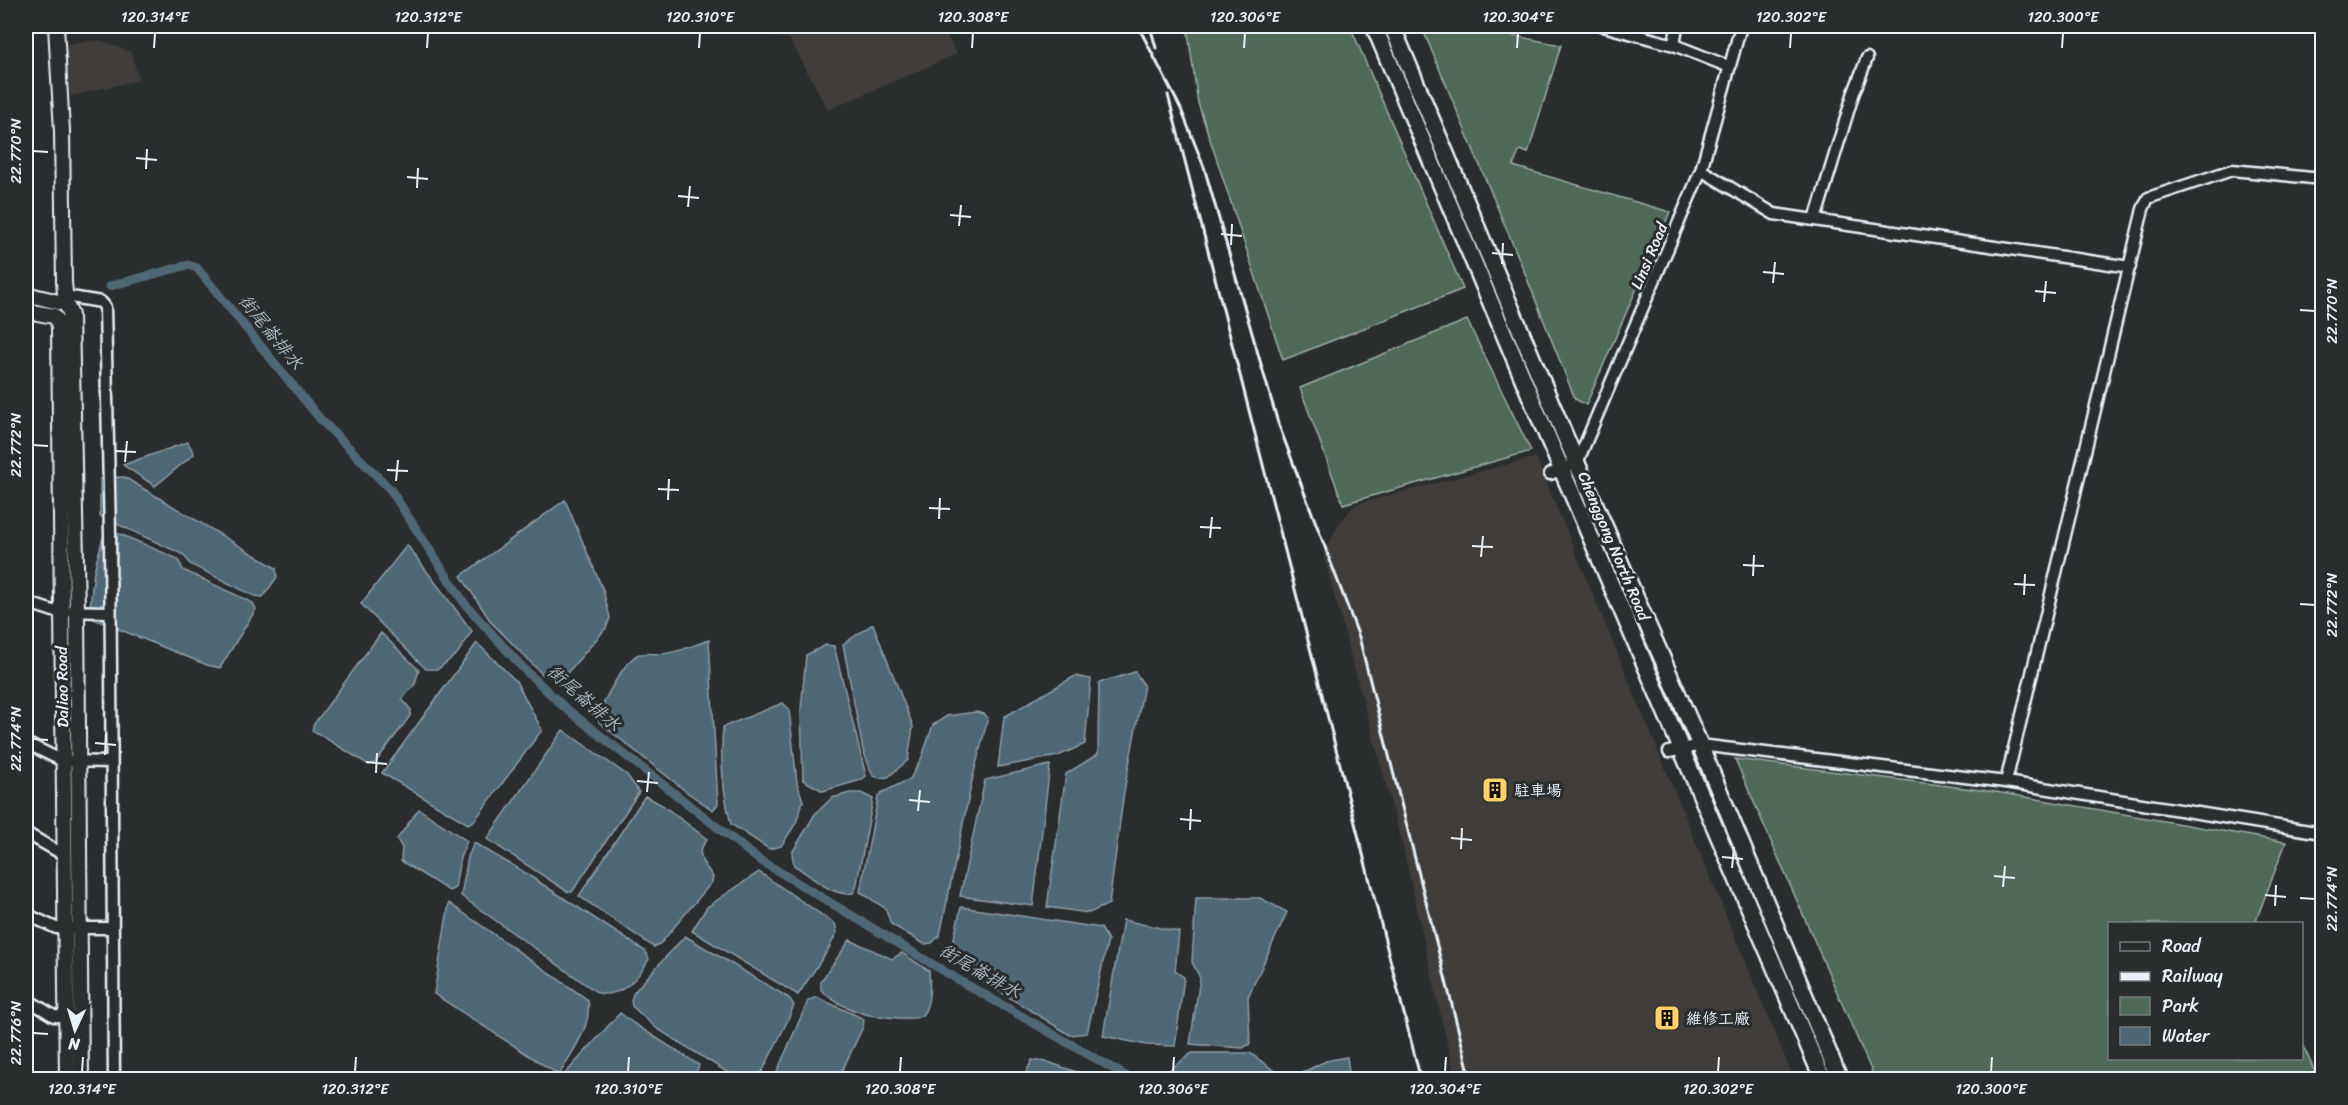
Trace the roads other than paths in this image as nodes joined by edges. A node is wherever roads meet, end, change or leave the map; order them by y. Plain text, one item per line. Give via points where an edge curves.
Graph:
1 (56, 26) edge
2 (1374, 26) edge
3 (1392, 26) edge
4 (1603, 26) edge
5 (1677, 26) edge
6 (1741, 26) edge
7 (1674, 45) junction
8 (1867, 58) dead end
9 (1730, 67) junction
10 (1701, 170) junction
11 (2322, 179) edge
12 (1815, 220) junction
13 (2130, 267) junction
14 (26, 294) edge
15 (66, 300) junction
16 (26, 311) edge
17 (58, 323) junction
18 (1578, 463) junction
19 (1556, 472) junction
20 (26, 602) edge
21 (63, 612) junction
22 (77, 612) junction
23 (110, 612) junction
24 (26, 743) edge
25 (1700, 745) junction
26 (1676, 751) junction
27 (63, 762) junction
28 (79, 762) junction
29 (111, 762) junction
30 (2006, 782) junction
31 (26, 833) edge
32 (2322, 833) edge
33 (64, 855) junction
34 (26, 914) edge
35 (64, 928) junction
36 (112, 928) junction
37 (80, 929) junction
38 (26, 999) edge
39 (64, 1017) junction
40 (80, 1017) junction
41 (67, 1080) edge
42 (81, 1080) edge
43 (114, 1080) edge
44 (1823, 1080) edge
45 (1840, 1080) edge

1 - 15 street, Daliao Road
2 - 19 main road, Chenggong North Road
3 - 18 main road, Chenggong North Road
4 - 7 street
5 - 7 street
6 - 9 street, Linsi Road
7 - 9 street
8 - 12 street
9 - 10 street, Linsi Road
10 - 12 street via 1774,214
10 - 18 street, Linsi Road
11 - 13 street via 2232,170 2148,198
12 - 13 street
13 - 30 street
14 - 15 street
15 - 17 street
15 - 22 street, Daliao Road via 71,315
15 - 23 street via 101,302 105,307
16 - 17 street
17 - 21 street, Daliao Road
18 - 19 street
18 - 25 main road, Chenggong North Road
19 - 26 main road, Chenggong North Road
20 - 21 street
21 - 22 street
21 - 27 street, Daliao Road
22 - 23 street
22 - 28 street, Daliao Road
23 - 29 street
24 - 27 street
25 - 26 street
25 - 30 street
25 - 45 main road, Chenggong North Road
26 - 44 main road, Chenggong North Road
27 - 28 street
27 - 33 street, Daliao Road
28 - 29 street
28 - 37 street, Daliao Road
29 - 36 street
30 - 32 street
31 - 33 street
33 - 35 street, Daliao Road
34 - 35 street via 49,927
35 - 37 street
35 - 39 street, Daliao Road
36 - 37 street
36 - 43 street
37 - 40 street, Daliao Road
38 - 39 street via 54,1016
39 - 40 street
39 - 41 street, Daliao Road
40 - 42 street, Daliao Road

